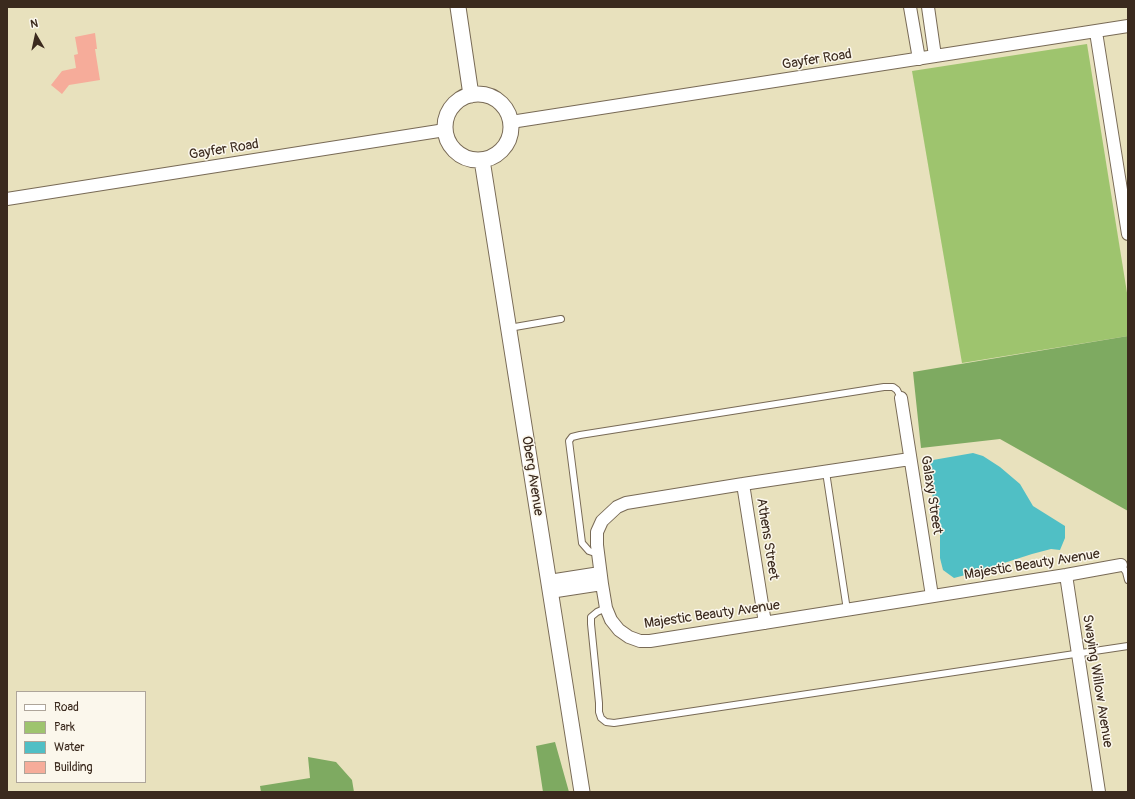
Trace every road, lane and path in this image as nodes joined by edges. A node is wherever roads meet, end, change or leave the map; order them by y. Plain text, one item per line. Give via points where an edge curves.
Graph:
1 (458, 7) edge
2 (910, 7) edge
3 (928, 7) edge
4 (1128, 26) edge
5 (1096, 32) junction
6 (935, 56) junction
7 (919, 59) junction
8 (471, 95) junction
9 (511, 122) junction
10 (445, 130) junction
11 (482, 160) junction
12 (7, 199) edge
13 (1128, 234) edge
14 (561, 319) dead end
15 (509, 328) junction
16 (901, 398) joint
17 (910, 459) junction
18 (826, 472) junction
19 (742, 484) junction
20 (598, 554) junction
21 (1121, 565) joint
22 (1066, 575) junction
23 (601, 578) junction
24 (1128, 580) edge
25 (550, 586) junction
26 (932, 596) junction
27 (606, 608) junction
28 (847, 610) junction
29 (765, 623) junction
30 (1128, 646) edge
31 (1078, 653) junction
32 (582, 792) edge
33 (1099, 792) edge

1 - 8 street
2 - 7 street
3 - 6 street
4 - 5 street, Gayfer Road
5 - 6 street, Gayfer Road
5 - 13 street
6 - 7 street, Gayfer Road
7 - 9 street, Gayfer Road
8 - 9 street via 482,94 501,103 508,112
8 - 10 street via 454,104 449,112
9 - 11 street via 509,140 504,147
10 - 11 street via 447,139 458,153 474,160
10 - 12 street, Gayfer Road
11 - 15 street, Oberg Avenue
14 - 15 lane
15 - 25 street, Oberg Avenue
16 - 17 street, Galaxy Street
16 - 20 lane via 893,387 884,387 572,437 569,441 582,543 589,551
17 - 18 street, Majestic Beauty Avenue
17 - 26 street, Galaxy Street
18 - 19 street, Majestic Beauty Avenue
18 - 28 lane
19 - 20 street, Majestic Beauty Avenue via 626,503 617,507 602,521 597,532
19 - 29 street, Athens Street
20 - 23 street, Majestic Beauty Avenue
21 - 22 street, Majestic Beauty Avenue
21 - 24 lane
22 - 26 street, Majestic Beauty Avenue
22 - 31 street, Swaying Willow Avenue
23 - 25 street
23 - 27 street, Majestic Beauty Avenue
25 - 32 street, Oberg Avenue
26 - 28 street, Majestic Beauty Avenue
27 - 29 street, Majestic Beauty Avenue via 619,630 640,641
27 - 31 lane via 591,617 591,624 599,712 606,722 614,723
28 - 29 street, Majestic Beauty Avenue
30 - 31 lane
31 - 33 street, Swaying Willow Avenue

